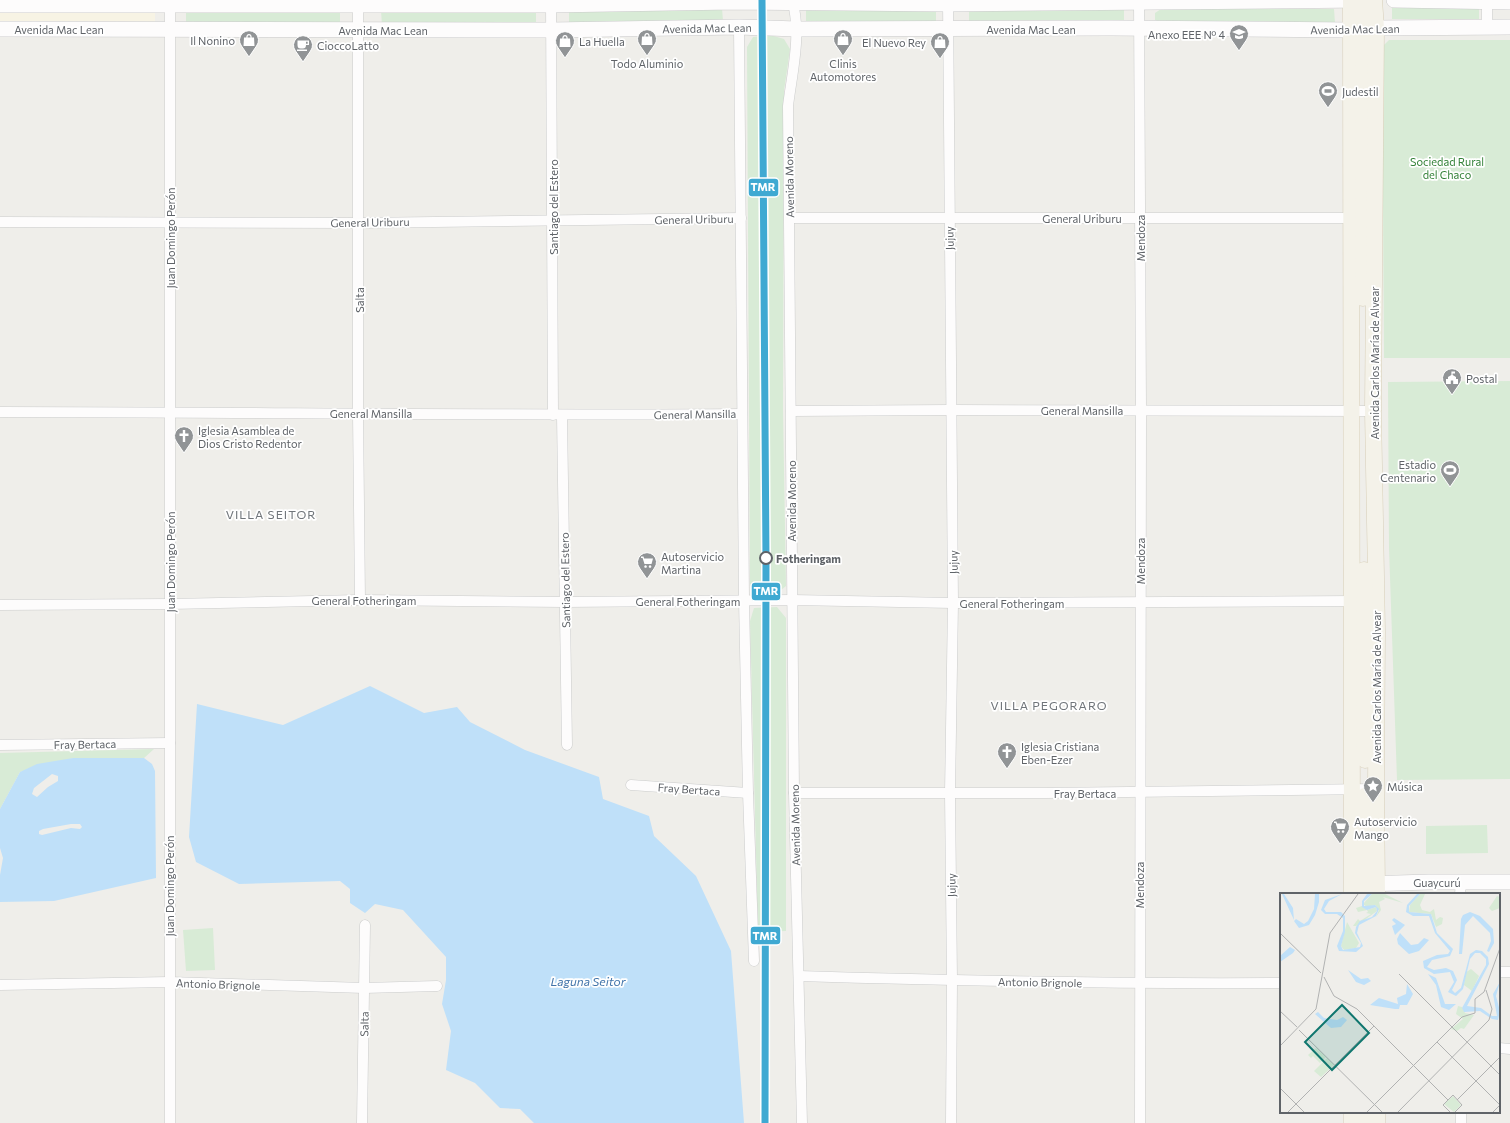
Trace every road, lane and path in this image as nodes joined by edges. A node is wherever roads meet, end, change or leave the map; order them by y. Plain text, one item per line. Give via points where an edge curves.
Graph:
1 (1351, 0) edge
2 (1362, 0) edge
3 (1366, 0) edge
4 (1374, 0) edge
5 (1394, 0) edge
6 (732, 1) edge
7 (793, 1) edge
8 (1139, 1) edge
9 (1235, 1) edge
10 (1487, 1) edge
11 (170, 2) edge
12 (358, 2) edge
13 (552, 2) edge
14 (948, 2) edge
15 (1510, 2) edge
16 (0, 5) edge
17 (1510, 27) edge
18 (170, 28) junction
19 (739, 28) junction
20 (1363, 28) junction
21 (1487, 28) junction
22 (0, 29) edge
23 (796, 29) junction
24 (948, 29) junction
25 (1139, 29) junction
26 (358, 30) junction
27 (551, 30) junction
28 (741, 218) junction
29 (790, 218) junction
30 (949, 218) junction
31 (1140, 219) junction
32 (1362, 219) junction
33 (553, 220) junction
34 (0, 222) edge
35 (359, 222) junction
36 (170, 223) junction
37 (951, 410) junction
38 (791, 411) junction
39 (1141, 411) junction
40 (1362, 411) junction
41 (0, 412) edge
42 (170, 412) junction
43 (358, 413) junction
44 (742, 414) junction
45 (558, 415) junction
46 (360, 600) junction
47 (744, 600) junction
48 (792, 600) junction
49 (1364, 601) junction
50 (565, 602) junction
51 (1140, 602) junction
52 (953, 603) junction
53 (170, 604) junction
54 (0, 605) edge
55 (170, 743) junction
56 (0, 745) edge
57 (567, 745) dead end
58 (631, 785) dead end
59 (1364, 789) junction
60 (1140, 792) junction
61 (748, 793) junction
62 (794, 793) junction
63 (950, 793) junction
64 (1510, 882) edge
65 (1460, 888) edge
66 (1371, 889) edge
67 (1352, 893) edge
68 (365, 925) dead end
69 (754, 961) dead end
70 (799, 976) junction
71 (952, 981) junction
72 (169, 982) junction
73 (1280, 983) edge
74 (1139, 984) junction
75 (0, 985) edge
76 (437, 986) dead end
77 (364, 988) junction
78 (1500, 1048) edge
79 (1510, 1049) edge
80 (170, 1123) edge
81 (362, 1123) edge
82 (802, 1123) edge
83 (951, 1123) edge
84 (1140, 1123) edge

1 - 2 main road
1 - 9 main road
1 - 20 main road, Avenida Carlos María de Alvear
2 - 3 main road
2 - 20 main road, Avenida Carlos María de Alvear
4 - 20 main road, Avenida Carlos María de Alvear
5 - 10 main road
6 - 7 main road
6 - 13 main road
6 - 19 main road
7 - 14 main road
7 - 23 street, Avenida Moreno
8 - 9 main road
8 - 14 main road
8 - 25 street, Mendoza
10 - 15 main road
10 - 21 street
11 - 12 main road
11 - 16 main road
11 - 18 street, Juan Domingo Perón
12 - 13 main road
12 - 26 street, Salta
13 - 27 street, Santiago del Estero
14 - 24 street, Jujuy
17 - 21 main road, Avenida Mac Lean
18 - 22 main road, Avenida Mac Lean
18 - 26 main road, Avenida Mac Lean
18 - 36 street, Juan Domingo Perón
19 - 23 main road, Avenida Mac Lean
19 - 27 main road, Avenida Mac Lean
19 - 28 street
20 - 21 main road, Avenida Mac Lean
20 - 25 main road, Avenida Mac Lean
20 - 32 main road, Avenida Carlos María de Alvear
23 - 24 main road, Avenida Mac Lean
23 - 29 street, Avenida Moreno via 788,106
24 - 25 main road, Avenida Mac Lean
24 - 30 street, Jujuy
25 - 31 street, Mendoza
26 - 27 main road, Avenida Mac Lean
26 - 35 street, Salta
27 - 33 street, Santiago del Estero
28 - 33 street, General Uriburu
28 - 44 street
29 - 30 street, General Uriburu
29 - 38 street, Avenida Moreno
30 - 31 street, General Uriburu
30 - 37 street, Jujuy
31 - 32 street, General Uriburu
31 - 39 street, Mendoza
32 - 40 main road, Avenida Carlos María de Alvear
32 - 40 main road, Avenida Carlos María de Alvear
33 - 35 street, General Uriburu
33 - 45 street, Santiago del Estero
34 - 36 street, General Uriburu
35 - 36 street, General Uriburu
35 - 43 street, Salta
36 - 42 street, Juan Domingo Perón
37 - 38 street, General Mansilla
37 - 39 street, General Mansilla
37 - 52 street, Jujuy
38 - 48 street, Avenida Moreno
39 - 40 street, General Mansilla
39 - 51 street, Mendoza
40 - 49 main road, Avenida Carlos María de Alvear
40 - 49 main road, Avenida Carlos María de Alvear
41 - 42 street, General Mansilla
42 - 43 street, General Mansilla
42 - 53 street, Juan Domingo Perón
43 - 45 street, General Mansilla
43 - 46 street, Salta
44 - 45 street, General Mansilla
44 - 47 street
45 - 50 street, Santiago del Estero
46 - 50 street, General Fotheringam
46 - 53 street, General Fotheringam
47 - 48 street, General Fotheringam
47 - 50 street, General Fotheringam
47 - 61 street
48 - 52 street, General Fotheringam
48 - 62 street, Avenida Moreno
49 - 51 street, General Fotheringam
49 - 59 main road, Avenida Carlos María de Alvear
49 - 59 main road, Avenida Carlos María de Alvear via 1377,632
50 - 57 street, Santiago del Estero
51 - 52 street, General Fotheringam
51 - 60 street, Mendoza
52 - 63 street, Jujuy
53 - 54 street, General Fotheringam
53 - 55 street, Juan Domingo Perón
55 - 56 street, Fray Bertaca
55 - 72 street, Juan Domingo Perón
58 - 61 street, Fray Bertaca
59 - 60 street, Fray Bertaca
59 - 66 main road, Avenida Carlos María de Alvear
59 - 67 main road, Avenida Carlos María de Alvear
60 - 63 street, Fray Bertaca
60 - 74 street, Mendoza
61 - 69 street
62 - 63 street, Fray Bertaca
62 - 70 street, Avenida Moreno
63 - 71 street, Jujuy
64 - 65 main road, Guaycurú
65 - 66 main road, Guaycurú
68 - 77 street, Salta
70 - 71 street, Antonio Brignole
70 - 82 street, Avenida Moreno
71 - 74 street, Antonio Brignole
71 - 83 street, Jujuy
72 - 75 street, Antonio Brignole
72 - 77 street, Antonio Brignole
72 - 80 street, Juan Domingo Perón
73 - 74 street, Antonio Brignole
74 - 84 street, Mendoza
76 - 77 street, Antonio Brignole
77 - 81 street, Salta
78 - 79 street

